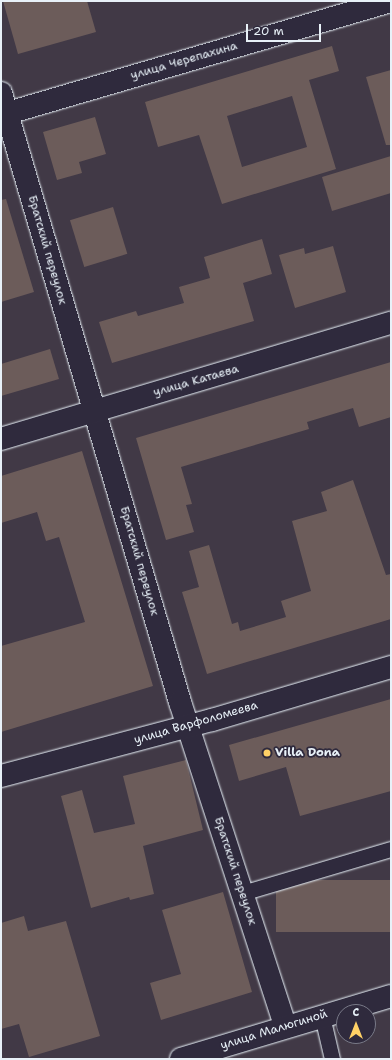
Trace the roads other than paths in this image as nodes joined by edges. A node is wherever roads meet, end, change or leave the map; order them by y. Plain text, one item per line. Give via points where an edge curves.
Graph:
1 (391, 1) edge
2 (3, 107) edge
3 (391, 323) edge
4 (95, 411) junction
5 (1, 439) edge
6 (391, 667) edge
7 (188, 726) junction
8 (1, 776) edge
9 (391, 849) edge
10 (242, 893) junction
11 (391, 996) edge
12 (322, 1016) junction
13 (285, 1026) junction
14 (181, 1059) edge
15 (332, 1059) edge

1 - 2 street, улица Черепахина
2 - 4 street, Братский переулок
3 - 4 street, улица Катаева
4 - 5 street, улица Катаева
4 - 7 street, Братский переулок
6 - 7 street, улица Варфоломеева
7 - 8 street, улица Варфоломеева
7 - 10 street, Братский переулок
9 - 10 lane
10 - 13 street, Братский переулок
11 - 12 street, улица Малюгиной
12 - 13 street, улица Малюгиной
12 - 15 lane
13 - 14 street, улица Малюгиной

